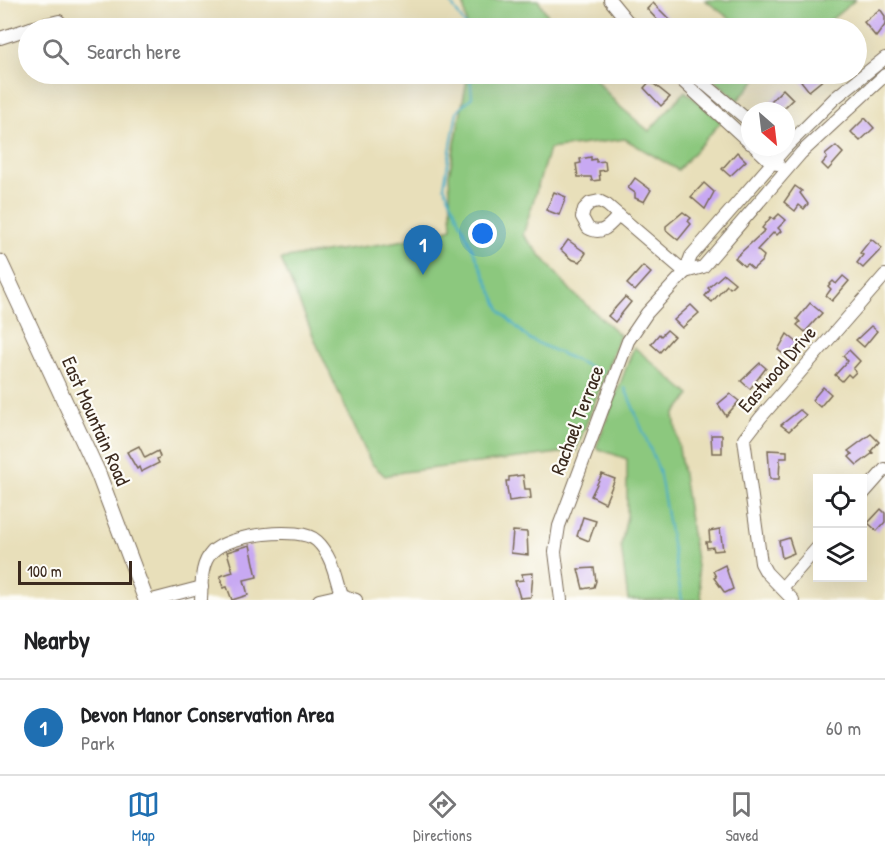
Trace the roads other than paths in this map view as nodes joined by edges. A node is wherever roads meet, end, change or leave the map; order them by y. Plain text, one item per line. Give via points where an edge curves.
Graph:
1 (610, 0) edge
2 (625, 18) edge
3 (18, 32) edge
4 (0, 38) edge
5 (885, 58) edge
6 (867, 72) edge
7 (885, 75) edge
8 (686, 84) edge
9 (705, 84) edge
10 (852, 84) edge
11 (741, 114) edge
12 (741, 135) edge
13 (795, 137) edge
14 (765, 156) edge
15 (778, 156) edge
16 (787, 156) edge
17 (772, 163) junction
18 (791, 166) junction
19 (619, 215) dead end
20 (0, 262) edge
21 (685, 272) junction
22 (885, 275) edge
23 (885, 469) edge
24 (867, 489) edge
25 (813, 553) edge
26 (782, 588) junction
27 (201, 594) edge
28 (341, 595) junction
29 (146, 600) edge
30 (152, 600) edge
31 (319, 600) edge
32 (356, 600) edge
33 (561, 600) edge
34 (793, 600) edge

1 - 2 street
3 - 4 street
5 - 6 street, Rachael Terrace
7 - 18 street, Rachael Terrace
8 - 12 street
9 - 11 street
10 - 13 street, Rachael Terrace
14 - 17 street
15 - 17 street, Rachael Terrace
16 - 18 street
17 - 18 street
17 - 21 street, Rachael Terrace via 691,256
18 - 21 street, Rachael Terrace via 703,267
19 - 21 street
20 - 29 main road, East Mountain Road via 98,473
21 - 33 street, Rachael Terrace via 640,322 619,364 559,526 555,552
22 - 26 street, Eastwood Drive via 744,439 761,563
23 - 24 street
25 - 26 street
26 - 34 street, Eastwood Drive
27 - 28 street via 203,566 213,551 229,541 302,533 316,540 331,559
27 - 30 street
28 - 31 street
28 - 32 street

